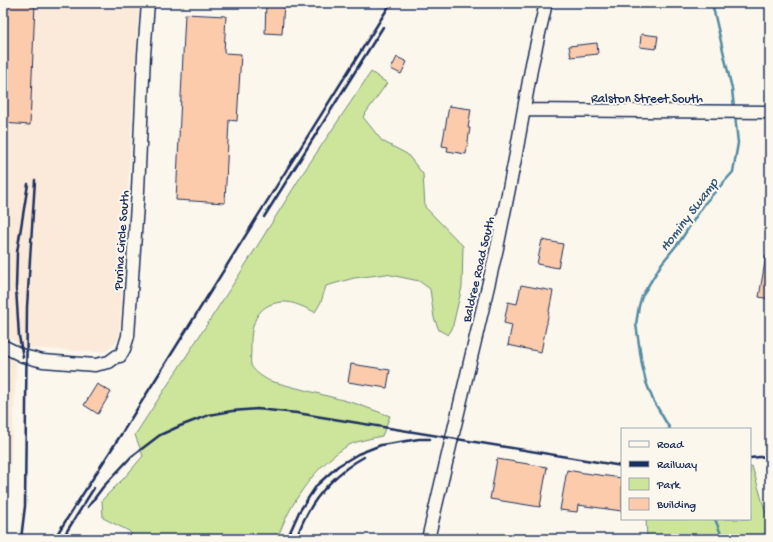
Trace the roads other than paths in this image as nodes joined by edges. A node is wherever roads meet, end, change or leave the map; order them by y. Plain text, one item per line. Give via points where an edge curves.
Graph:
1 (148, 3) edge
2 (546, 3) edge
3 (524, 110) junction
4 (770, 112) edge
5 (3, 346) edge
6 (428, 539) edge

1 - 5 street, Purina Circle South via 128,336 124,349 120,356 109,362 94,365 43,361 22,356
2 - 3 street, Baldree Road South
3 - 4 street, Ralston Street South
3 - 6 street, Baldree Road South via 497,248

